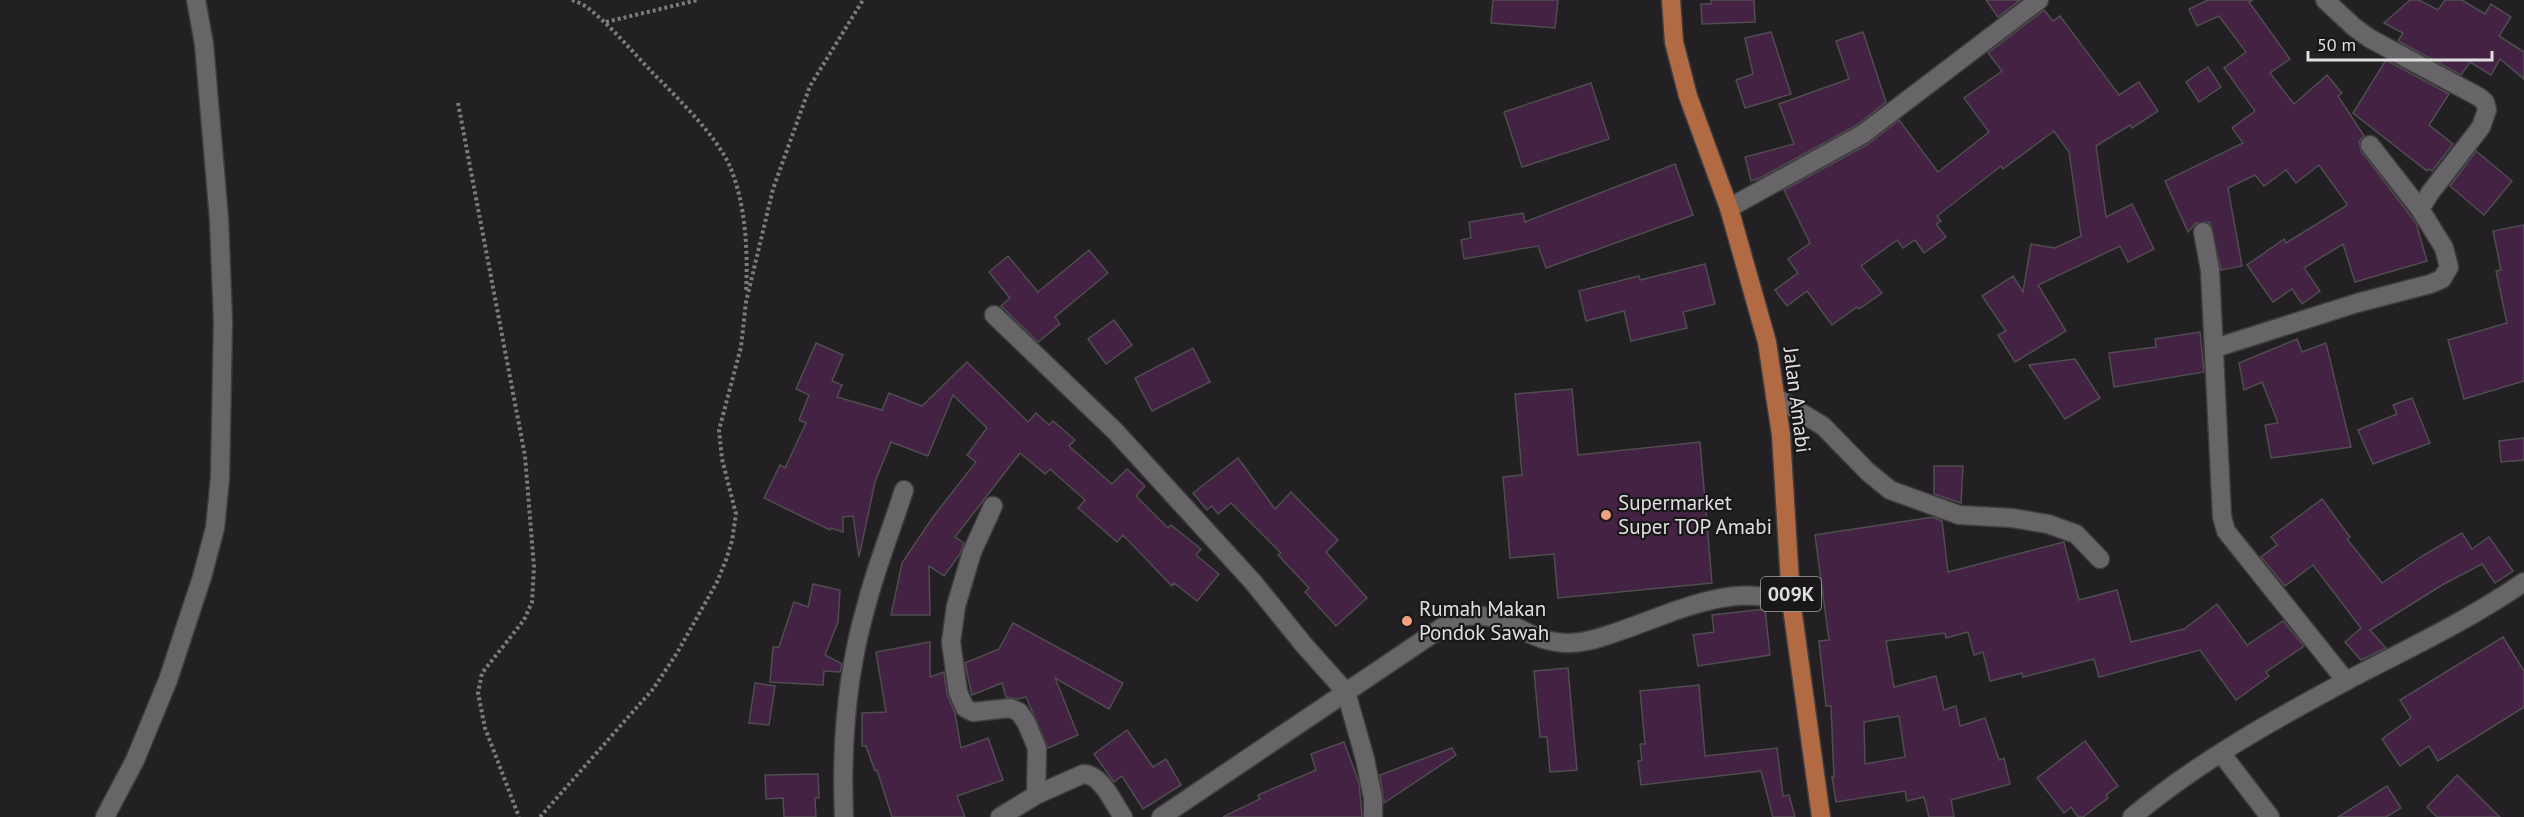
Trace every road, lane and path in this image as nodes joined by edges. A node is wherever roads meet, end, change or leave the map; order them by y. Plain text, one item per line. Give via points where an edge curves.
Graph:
1 (196, 0) edge
2 (572, 0) edge
3 (698, 0) edge
4 (863, 0) edge
5 (1671, 0) edge
6 (2039, 0) edge
7 (2325, 0) edge
8 (605, 22) junction
9 (458, 103) dead end
10 (2370, 145) dead end
11 (1729, 208) junction
12 (2420, 209) junction
13 (2203, 232) dead end
14 (746, 302) junction
15 (994, 315) dead end
16 (2215, 348) junction
17 (1775, 397) junction
18 (904, 490) dead end
19 (993, 506) dead end
20 (2100, 559) dead end
21 (2524, 582) edge
22 (1791, 600) junction
23 (2346, 681) junction
24 (1346, 692) junction
25 (2221, 753) junction
26 (1036, 795) junction
27 (105, 817) edge
28 (519, 817) edge
29 (540, 817) edge
30 (844, 817) edge
31 (1000, 817) edge
32 (1123, 817) edge
33 (1161, 817) edge
34 (1373, 817) edge
35 (1821, 817) edge
36 (2132, 817) edge
37 (2270, 817) edge

1 - 27 street via 204,44 219,219 223,321 223,433 215,528 168,680 135,760
2 - 8 path
3 - 8 path
4 - 14 path via 810,86 773,189
5 - 11 main road, Jalan Amabi / 009K via 1674,42 1685,85
6 - 11 street via 1863,134
7 - 12 street via 2369,38 2485,102 2487,110 2481,127
8 - 14 path via 725,157 741,210 747,255
9 - 28 path via 525,456 534,567 532,602 524,621 482,673 478,693 485,728
10 - 12 street
11 - 17 main road, Jalan Amabi / 009K via 1767,342
12 - 16 street via 2448,259 2447,273 2442,279
13 - 16 street via 2210,270
14 - 29 path via 741,346 718,430 736,514 726,560 677,653 653,689
15 - 24 street via 1115,431 1253,582
16 - 23 street via 2222,517 2226,531
17 - 20 street via 1823,426 1890,490 1959,514 2048,524 2076,534
17 - 22 main road, Jalan Amabi / 009K
18 - 30 street via 858,640 849,697
19 - 26 street via 972,552 956,606 951,642 965,708 973,712 1010,708 1026,722 1037,748
21 - 23 street via 2458,623
22 - 24 street via 1737,595 1685,608 1600,638 1570,643 1544,640 1503,621 1471,614 1456,618
22 - 35 main road, Jalan Amabi / 009K
23 - 25 street
24 - 33 street
24 - 34 street via 1365,759
25 - 36 street
25 - 37 street
26 - 31 street
26 - 32 street via 1089,774 1099,781

